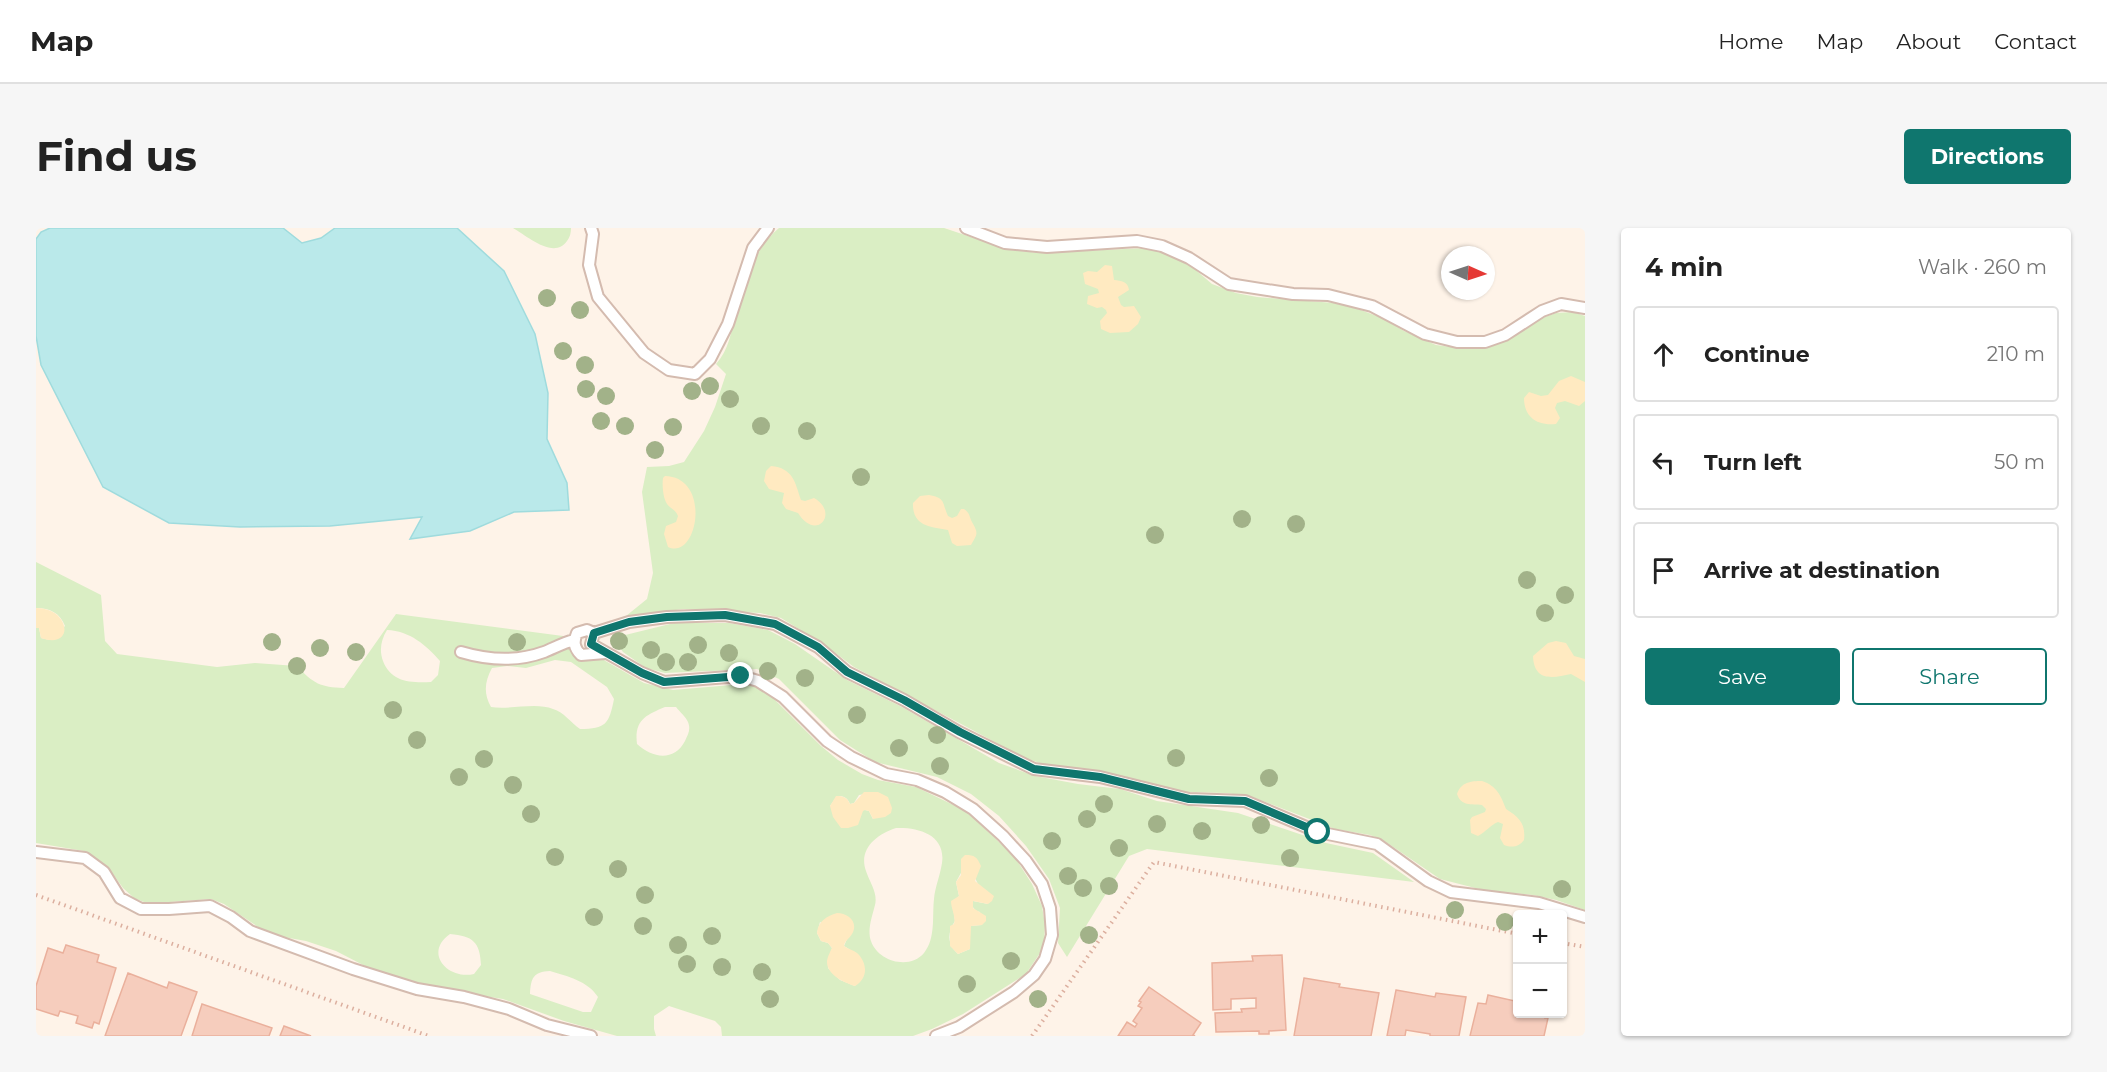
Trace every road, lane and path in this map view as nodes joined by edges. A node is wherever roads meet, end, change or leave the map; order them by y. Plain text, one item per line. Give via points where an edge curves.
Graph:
1 (591, 228) edge
2 (768, 228) edge
3 (966, 228) edge
4 (1585, 308) edge
5 (594, 633) junction
6 (574, 640) junction
7 (461, 652) dead end
8 (605, 653) junction
9 (36, 852) edge
10 (36, 895) edge
11 (1585, 917) edge
12 (1513, 933) edge
13 (1567, 944) edge
14 (1585, 947) edge
15 (429, 1036) edge
16 (591, 1036) edge
17 (936, 1036) edge
18 (1032, 1036) edge

1 - 2 lane via 588,265 598,297 644,353 669,370 695,374 710,359 728,324 753,248
3 - 4 lane via 1005,243 1047,247 1137,241 1162,246 1229,284 1328,295 1372,306 1425,334 1457,342 1485,342 1505,335 1542,310 1561,304
5 - 6 lane via 577,633
5 - 8 lane via 591,644
5 - 11 lane via 629,622 667,617 725,615 775,624 818,647 847,672 1034,769 1100,777 1189,799 1245,801 1318,832 1377,844 1428,881 1451,891 1531,902
6 - 7 lane via 533,655 503,659
6 - 8 lane via 581,655
8 - 17 lane via 664,682 741,676 758,681 783,697 827,741 851,757 886,774 917,780 973,809 1026,861 1042,884 1050,908 1052,935 1045,959 1014,992 960,1027
9 - 16 lane via 85,858 104,872 120,898 141,909 210,906 250,931 353,969 417,989 509,1009 548,1025
10 - 15 path
12 - 18 path via 1154,862
13 - 14 path

